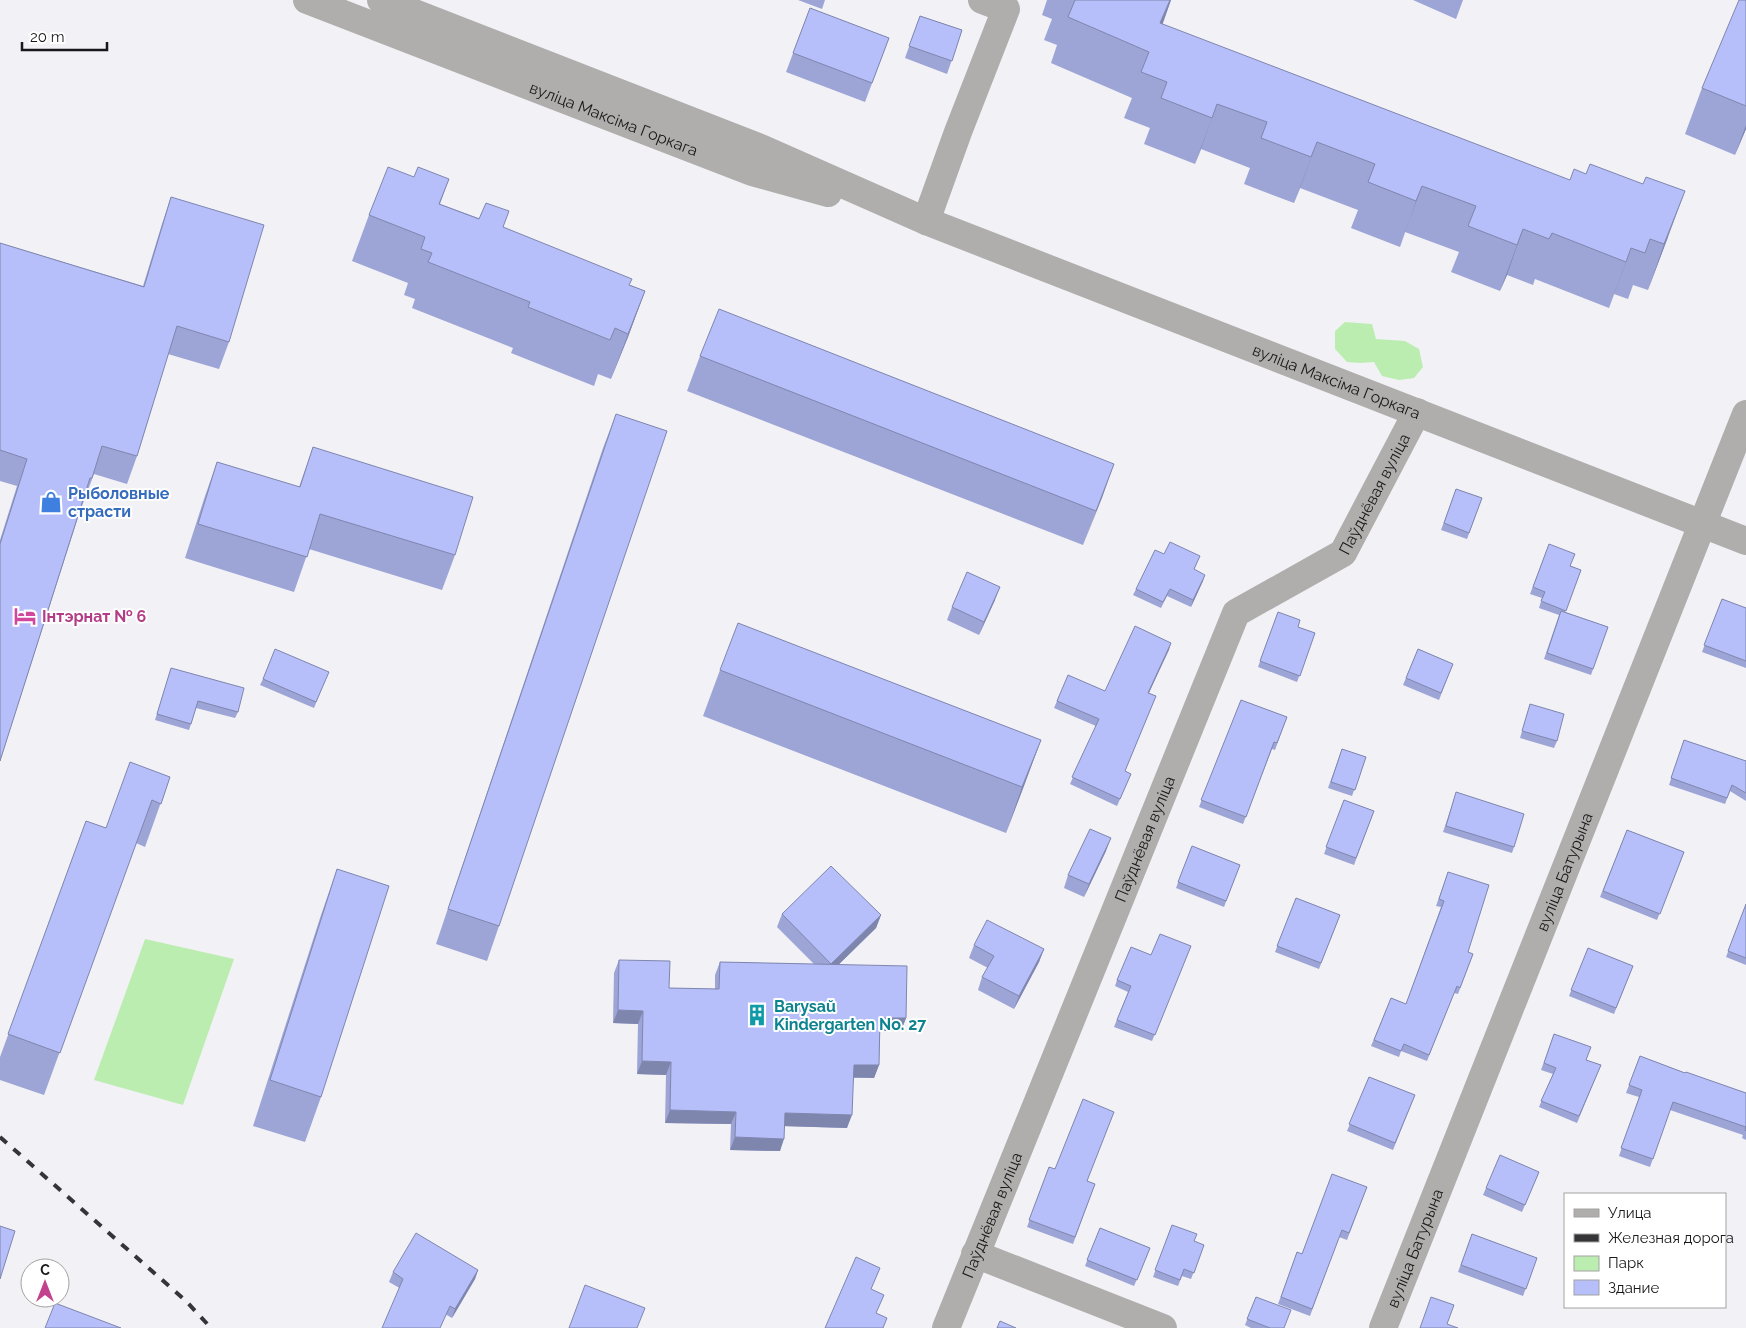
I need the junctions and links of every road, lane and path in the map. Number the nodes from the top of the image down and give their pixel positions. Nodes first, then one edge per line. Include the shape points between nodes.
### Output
1 (307, 0) edge
2 (381, 0) edge
3 (982, 0) edge
4 (926, 221) junction
5 (1417, 412) junction
6 (1746, 414) edge
7 (1702, 524) junction
8 (1746, 541) edge
9 (975, 1254) junction
10 (946, 1328) edge
11 (1163, 1328) edge
12 (1383, 1328) edge

1 - 4 street, вуліца Максіма Горкага via 752,172
2 - 4 street, вуліца Максіма Горкага via 763,149
3 - 4 street via 1006,9
4 - 5 street, вуліца Максіма Горкага
5 - 7 street, вуліца Максіма Горкага
5 - 9 street, Паўднёвая вуліца via 1344,554 1236,613
6 - 7 street, вуліца Батурына
7 - 8 street, вуліца Максіма Горкага
7 - 12 street, вуліца Батурына
9 - 10 street, Паўднёвая вуліца
9 - 11 street

